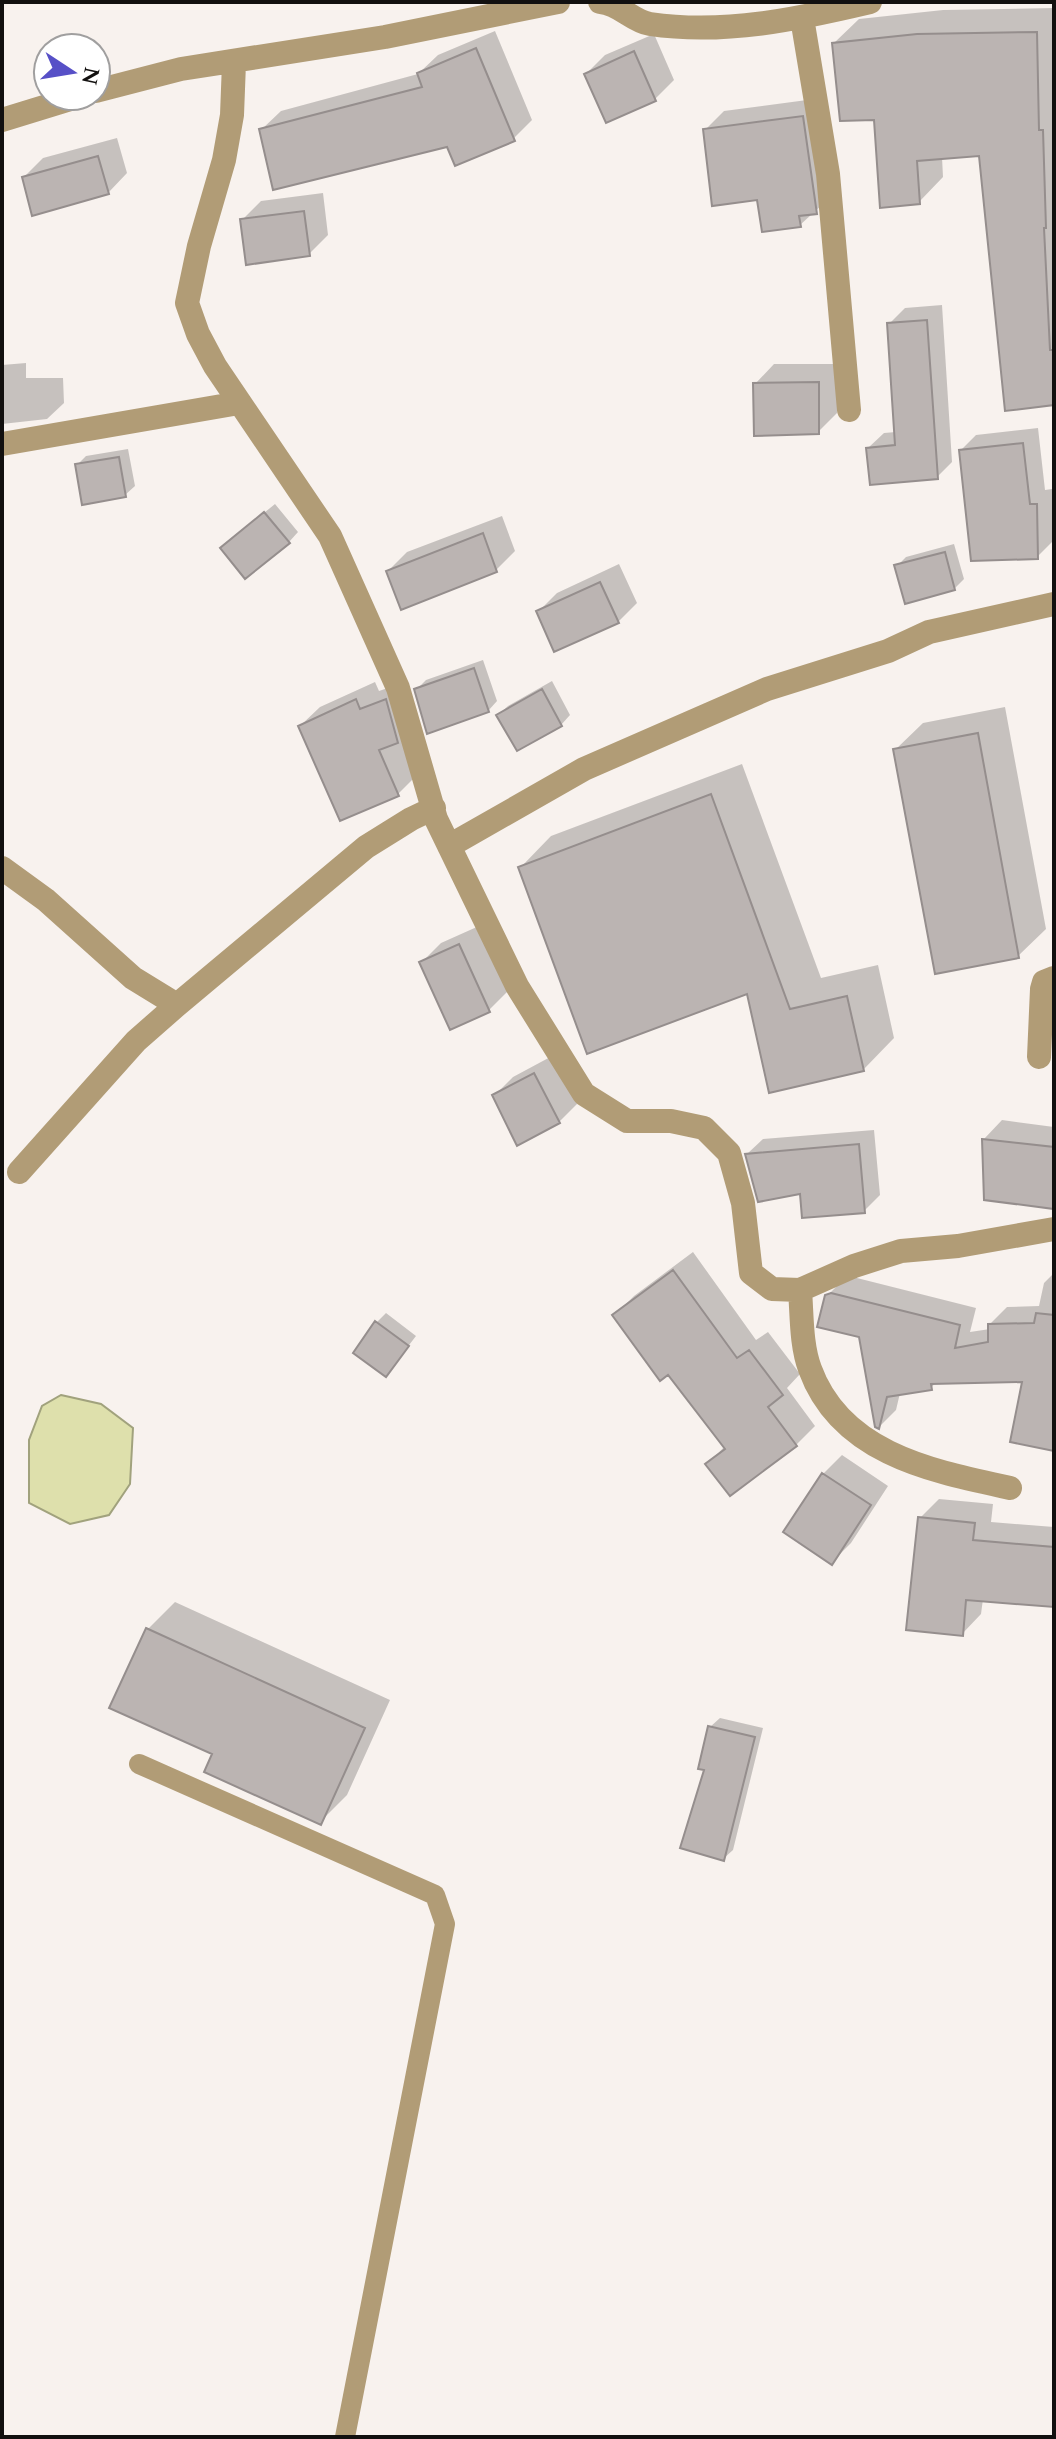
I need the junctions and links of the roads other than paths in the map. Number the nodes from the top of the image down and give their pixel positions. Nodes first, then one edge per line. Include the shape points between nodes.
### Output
1 (558, 2) edge
2 (600, 2) edge
3 (870, 2) edge
4 (802, 18) junction
5 (234, 63) junction
6 (112, 87) edge
7 (32, 111) edge
8 (2, 120) edge
9 (239, 403) junction
10 (849, 410) dead end
11 (2, 444) edge
12 (1054, 604) edge
13 (434, 808) junction
14 (449, 846) junction
15 (2, 868) edge
16 (1054, 978) edge
17 (177, 1005) junction
18 (1039, 1057) dead end
19 (19, 1172) dead end
20 (1054, 1229) edge
21 (800, 1290) junction
22 (1010, 1488) dead end
23 (139, 1764) dead end
24 (345, 2437) edge

1 - 5 street
2 - 4 street via 646,23 691,27
3 - 4 street
4 - 10 street via 828,174
5 - 6 street via 181,69
5 - 9 street via 224,160 187,303 198,334
7 - 8 street
9 - 11 street
9 - 13 street via 330,536 398,688
12 - 14 street via 929,632 888,651 767,689 584,769
13 - 14 street
13 - 17 street via 366,847
14 - 21 street via 517,986 584,1094 627,1121 704,1128 729,1153 743,1203 751,1273 772,1289
15 - 17 street via 133,978
16 - 18 street via 1042,989
17 - 19 street via 136,1041
20 - 21 street via 901,1251
21 - 22 street via 810,1369 832,1412 896,1458
23 - 24 lane via 435,1895 445,1924

